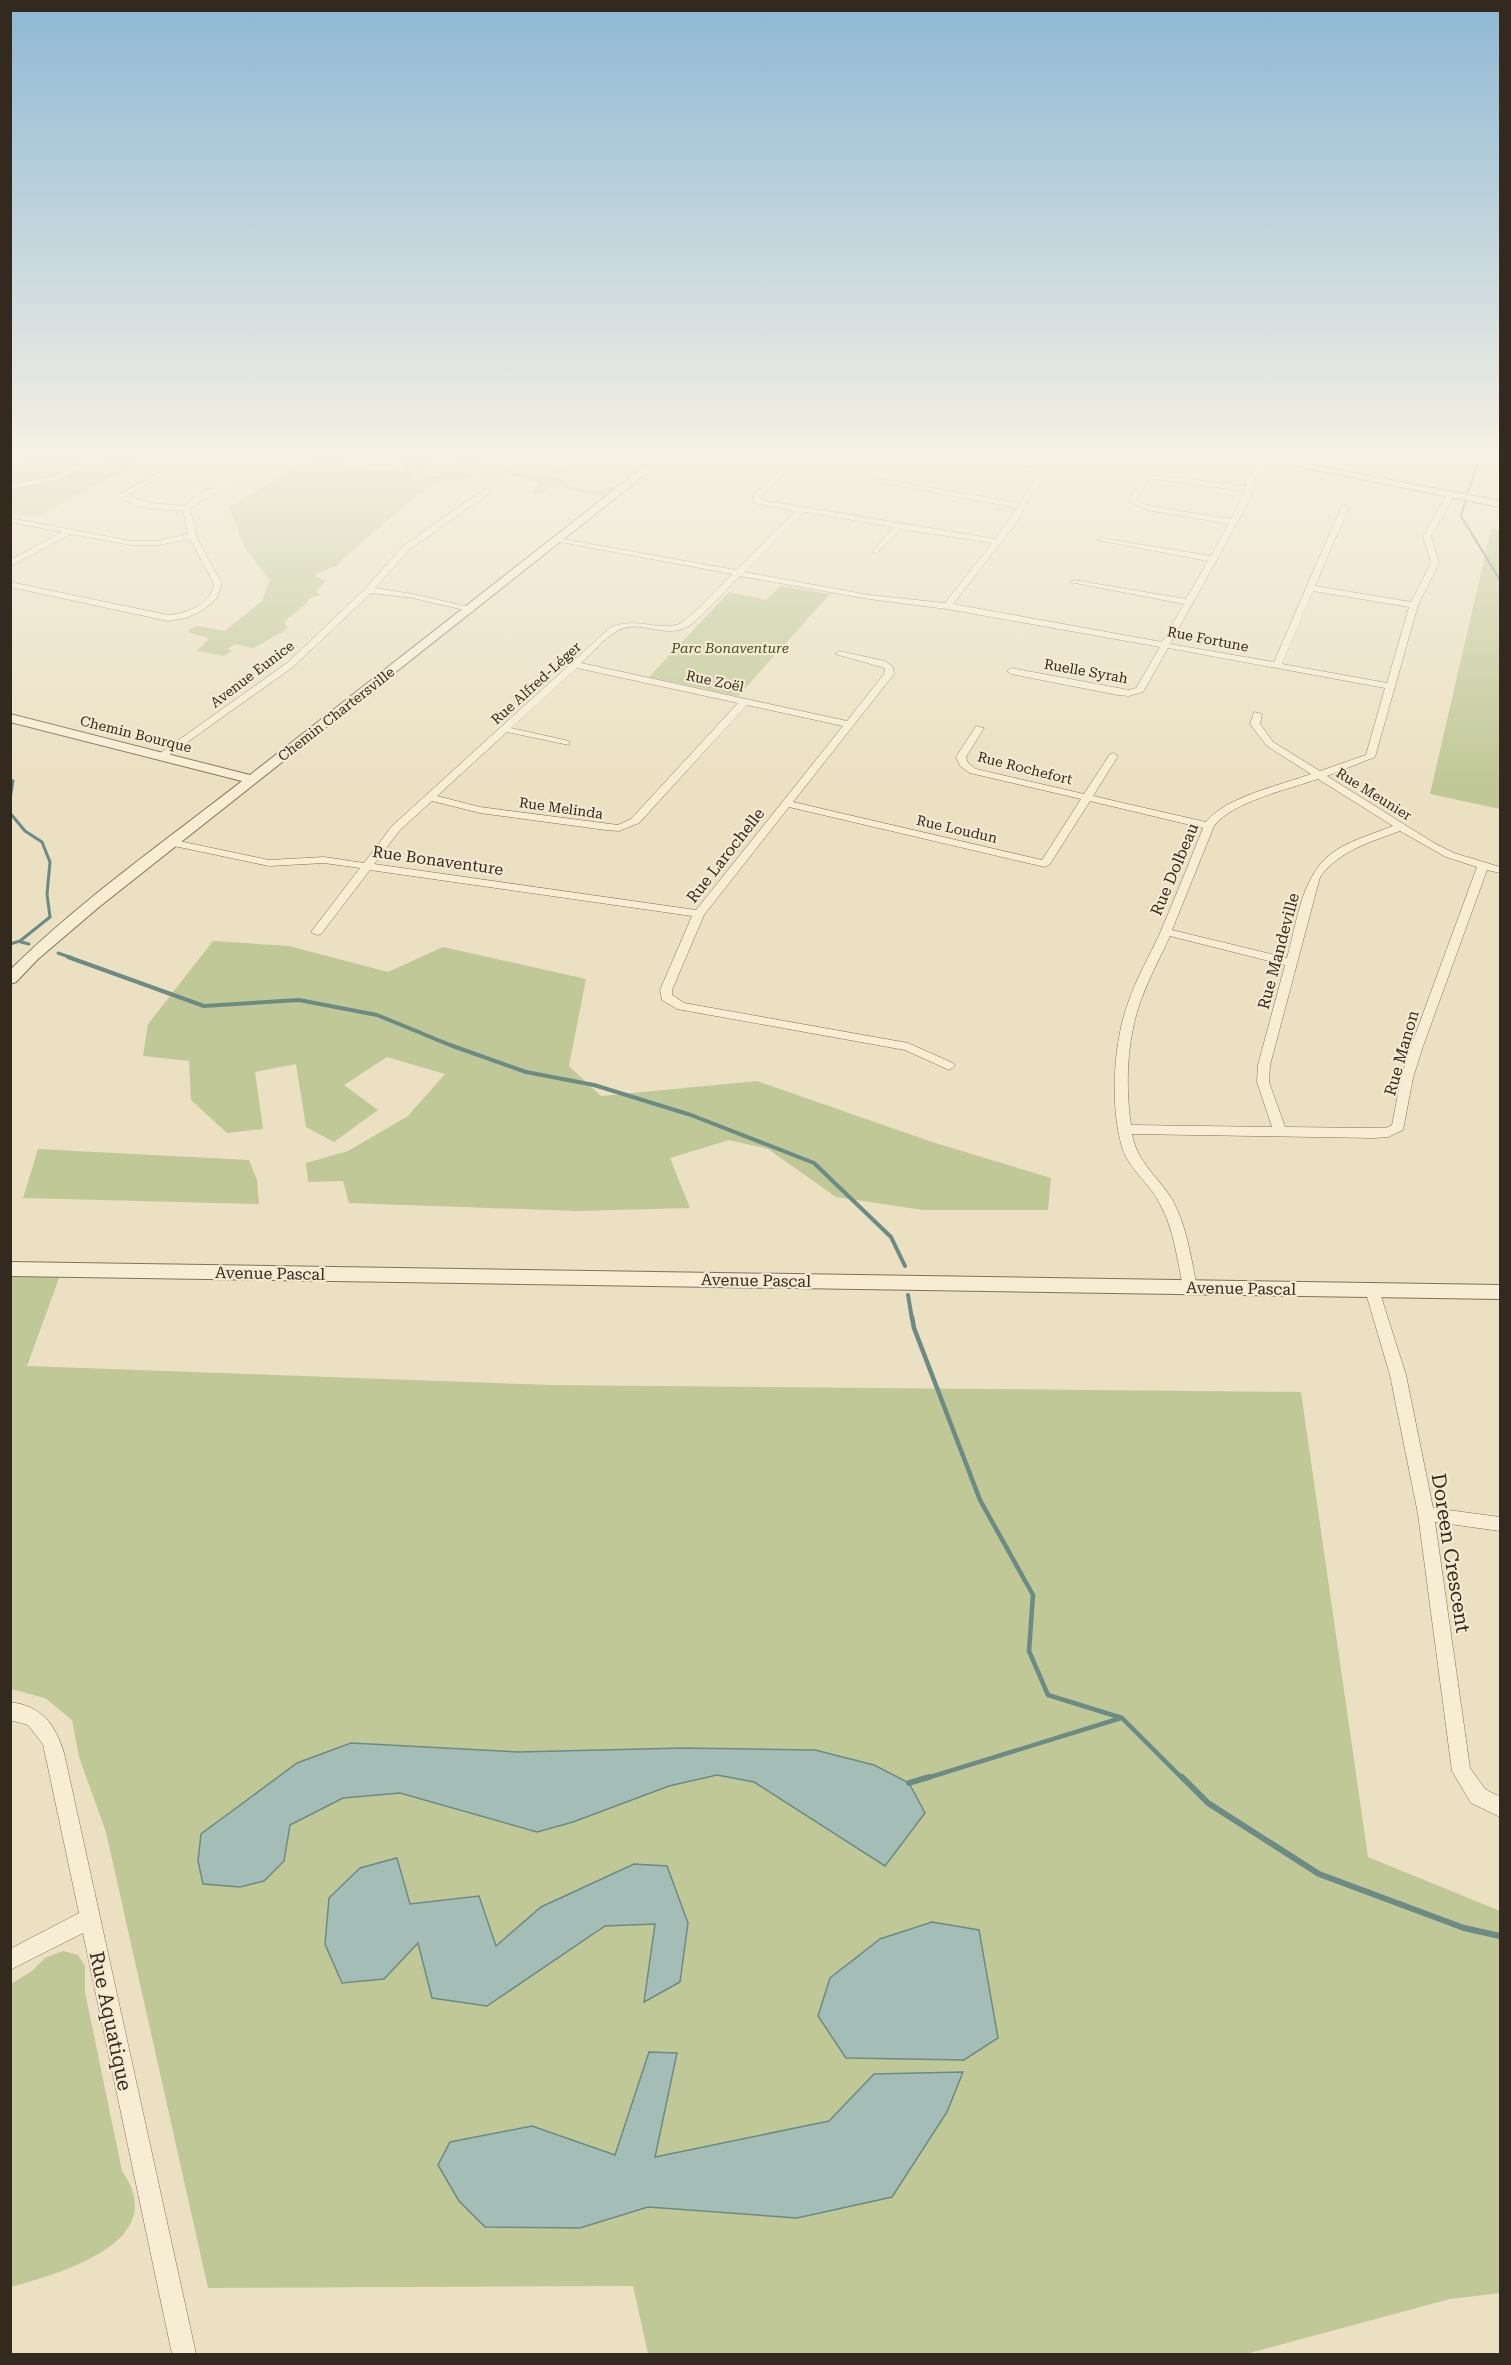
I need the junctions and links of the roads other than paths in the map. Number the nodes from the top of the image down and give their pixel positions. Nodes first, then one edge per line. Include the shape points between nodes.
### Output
1 (207, 564) edge
2 (392, 564) edge
3 (529, 564) edge
4 (691, 564) edge
5 (747, 564) edge
6 (980, 564) edge
7 (1210, 564) edge
8 (1320, 564) edge
9 (1434, 564) edge
10 (738, 573) junction
11 (1074, 582) dead end
12 (10, 584) edge
13 (1310, 588) junction
14 (369, 590) junction
15 (1189, 602) junction
16 (1414, 605) junction
17 (947, 606) junction
18 (470, 610) junction
19 (1166, 645) junction
20 (839, 654) dead end
21 (576, 665) junction
22 (1277, 666) junction
23 (1011, 671) dead end
24 (1390, 686) junction
25 (745, 701) junction
26 (1257, 714) dead end
27 (10, 718) edge
28 (849, 724) junction
29 (979, 728) dead end
30 (505, 729) junction
31 (566, 743) dead end
32 (162, 756) junction
33 (1113, 756) dead end
34 (1318, 774) junction
35 (253, 780) junction
36 (430, 797) junction
37 (1086, 797) junction
38 (786, 803) junction
39 (1209, 826) junction
40 (1401, 827) junction
41 (174, 843) junction
42 (367, 866) junction
43 (1483, 866) junction
44 (1500, 870) edge
45 (699, 914) junction
46 (317, 932) dead end
47 (1166, 932) junction
48 (1291, 963) junction
49 (10, 979) edge
50 (949, 1066) dead end
51 (1125, 1129) junction
52 (1280, 1131) junction
53 (10, 1269) edge
54 (1190, 1287) junction
55 (1372, 1290) junction
56 (1500, 1292) edge
57 (1426, 1515) junction
58 (1500, 1524) edge
59 (10, 1711) edge
60 (1500, 1807) edge
61 (89, 1919) junction
62 (10, 1960) edge
63 (184, 2355) edge

1 - 12 street via 218,589 201,608 179,618
2 - 14 street, Avenue Eunice
3 - 18 street, Chemin Chartersville
4 - 10 street, Rue Fortune
5 - 10 street, Rue Alfred-Léger
6 - 17 street
7 - 15 street, Ruelle Syrah
8 - 13 street
9 - 16 street, Rue Dolbeau
10 - 17 street, Rue Fortune via 869,597
10 - 21 street, Rue Alfred-Léger via 685,625 677,629 624,623
11 - 15 street
13 - 16 street
13 - 22 street
14 - 18 street
14 - 32 street, Avenue Eunice via 290,665
15 - 19 street, Ruelle Syrah
16 - 24 street, Rue Dolbeau
17 - 19 street, Rue Fortune
18 - 35 street, Chemin Chartersville
19 - 22 street, Rue Fortune
19 - 23 street, Ruelle Syrah via 1143,687 1133,692
20 - 28 street, Rue Larochelle via 889,667 889,674
21 - 25 street, Rue Zoël
21 - 30 street, Rue Alfred-Léger
22 - 24 street, Rue Fortune
24 - 34 street, Rue Dolbeau via 1370,757
25 - 28 street, Rue Zoël
25 - 36 street, Rue Melinda via 635,821 626,826 606,827 480,810
26 - 34 street, Rue Meunier via 1255,724 1270,744
27 - 32 street, Chemin Bourque
28 - 38 street, Rue Larochelle
29 - 37 street, Rue Rochefort via 961,757 967,768
30 - 31 street
30 - 36 street, Rue Alfred-Léger
32 - 35 street, Chemin Bourque
33 - 37 street, Rue Rochefort
34 - 39 street, Rue Dolbeau via 1231,806
34 - 40 street, Rue Meunier
35 - 41 street, Chemin Chartersville
36 - 42 street, Rue Alfred-Léger via 389,835
37 - 38 street, Rue Loudun via 1045,864
37 - 39 street, Rue Rochefort
38 - 45 street, Rue Larochelle
39 - 47 street, Rue Dolbeau
40 - 43 street, Rue Meunier via 1450,855
40 - 48 street, Rue Mandeville via 1338,853 1320,868
41 - 42 street, Rue Bonaventure via 269,863 324,860
41 - 49 street, Chemin Chartersville via 76,918
42 - 45 street, Rue Bonaventure
42 - 46 street, Rue Alfred-Léger
43 - 44 street, Rue Meunier
43 - 52 street, Rue Manon via 1416,1049 1398,1127 1374,1133
45 - 50 street, Rue Larochelle via 666,990 668,1000 681,1006 908,1047
47 - 48 street
47 - 51 street, Rue Dolbeau via 1128,1023 1122,1106
48 - 52 street, Rue Mandeville via 1264,1065 1263,1082
51 - 52 street, Rue Manon
51 - 54 street, Rue Dolbeau via 1130,1151 1170,1210
53 - 54 street, Avenue Pascal
54 - 55 street, Avenue Pascal
55 - 56 street, Avenue Pascal
55 - 57 street, Doreen Crescent via 1398,1375
57 - 58 street
57 - 60 street, Doreen Crescent via 1461,1771 1478,1796
59 - 61 street, Rue Aquatique via 32,1715 51,1739
61 - 62 street
61 - 63 street, Rue Aquatique

